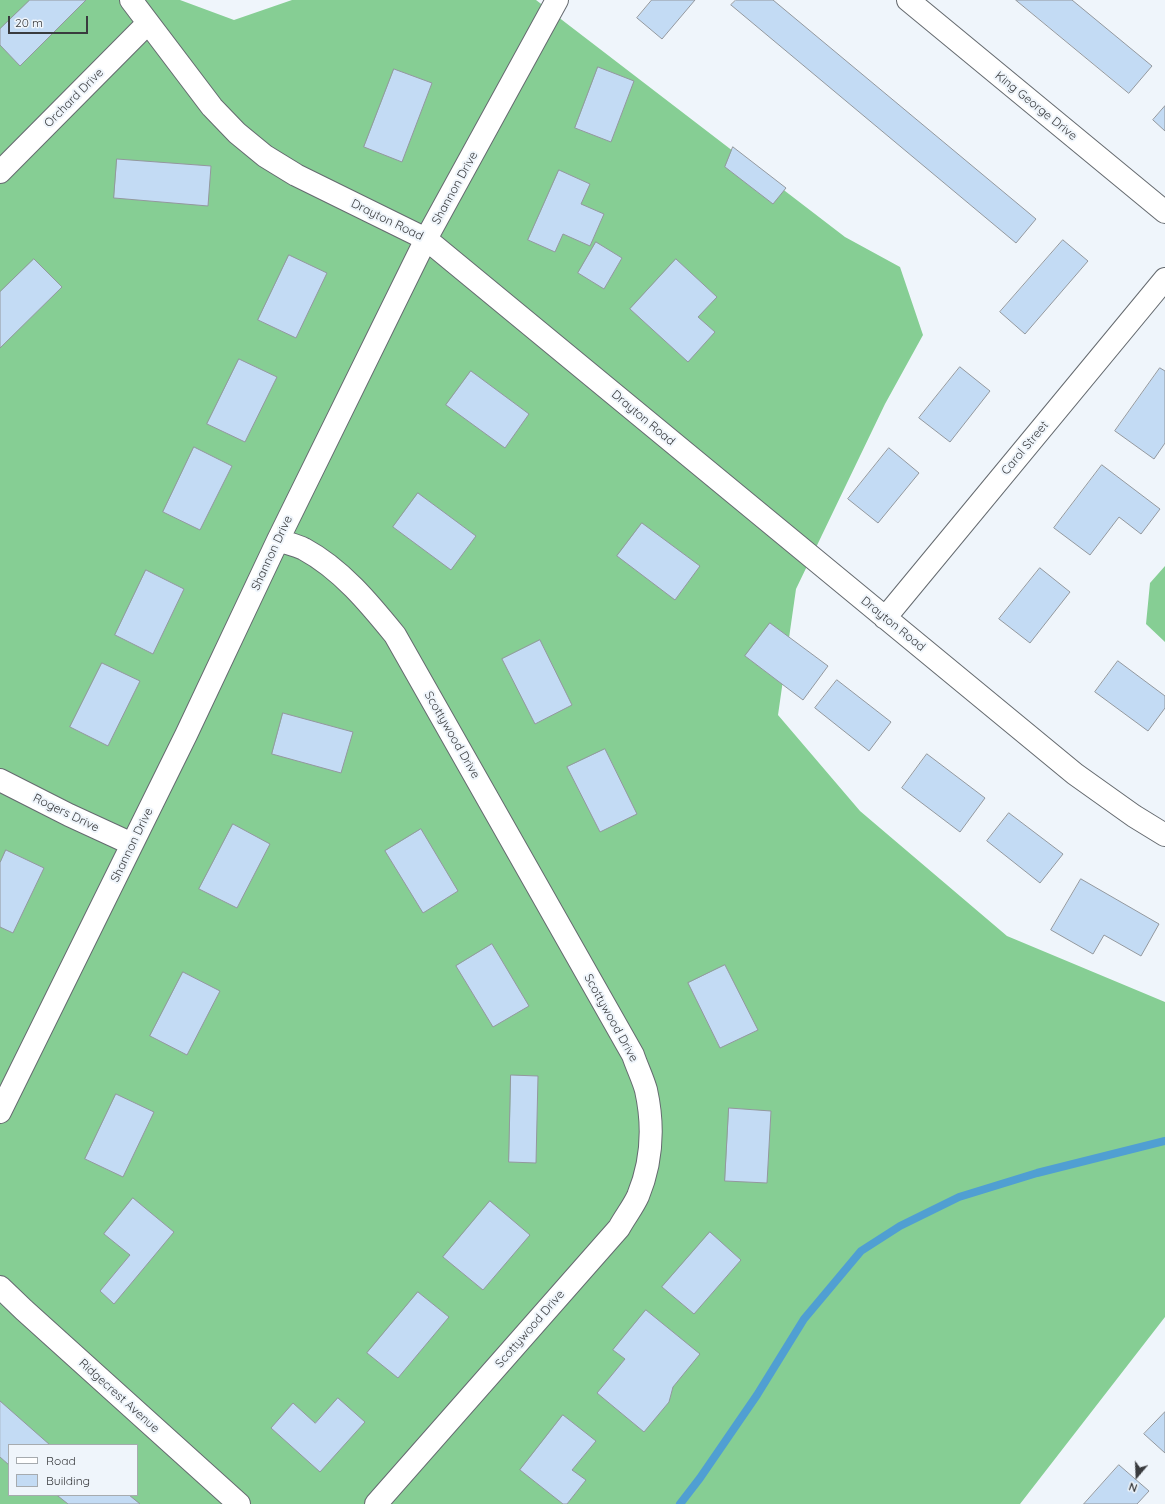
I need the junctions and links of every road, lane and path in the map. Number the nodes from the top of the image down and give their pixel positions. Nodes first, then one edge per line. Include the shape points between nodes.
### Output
1 (131, 0) edge
2 (557, 0) edge
3 (908, 0) edge
4 (148, 23) junction
5 (0, 172) edge
6 (1165, 212) edge
7 (426, 239) junction
8 (1165, 279) edge
9 (278, 540) junction
10 (885, 618) junction
11 (0, 780) edge
12 (1165, 835) edge
13 (132, 844) junction
14 (0, 1112) edge
15 (0, 1286) edge
16 (239, 1504) edge
17 (376, 1504) edge

1 - 4 street, Drayton Road
2 - 7 street, Shannon Drive
3 - 6 street, King George Drive
4 - 5 street, Orchard Drive
4 - 7 street, Drayton Road via 212,107 237,133 265,156 296,176
7 - 9 street, Shannon Drive
7 - 10 street, Drayton Road
8 - 10 street, Carol Street
9 - 13 street, Shannon Drive
9 - 17 street, Scottywood Drive via 318,558 346,581 395,635 633,1056 646,1090 651,1125 649,1162 637,1197 619,1228
10 - 12 street, Drayton Road via 1075,774
11 - 13 street, Rogers Drive
13 - 14 street, Shannon Drive
15 - 16 street, Ridgecrest Avenue

